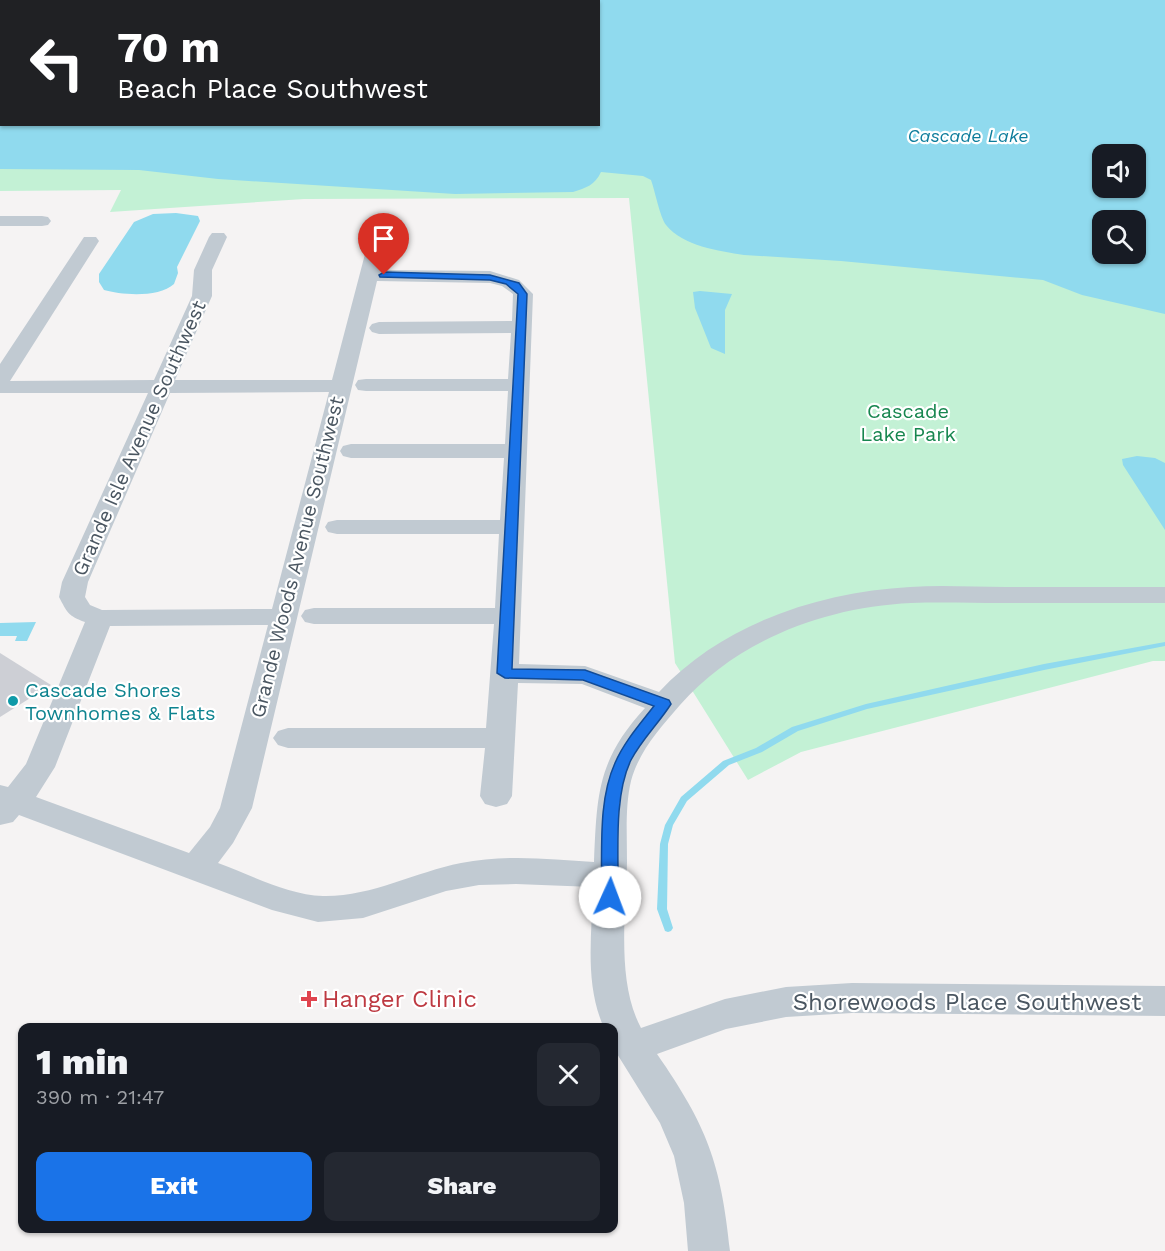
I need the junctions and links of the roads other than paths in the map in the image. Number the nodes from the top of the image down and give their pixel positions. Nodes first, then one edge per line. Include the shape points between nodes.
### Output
1 (0, 221) edge
2 (42, 221) dead end
3 (379, 235) dead end
4 (218, 237) dead end
5 (90, 241) dead end
6 (368, 275) junction
7 (522, 327) junction
8 (379, 328) dead end
9 (10, 350) edge
10 (0, 380) edge
11 (340, 386) junction
12 (366, 386) dead end
13 (519, 386) junction
14 (0, 387) edge
15 (163, 387) junction
16 (351, 451) dead end
17 (515, 451) junction
18 (337, 527) dead end
19 (511, 527) junction
20 (1165, 595) edge
21 (314, 616) dead end
22 (507, 616) junction
23 (282, 617) junction
24 (100, 618) junction
25 (505, 673) junction
26 (664, 704) junction
27 (288, 738) dead end
28 (500, 738) junction
29 (496, 796) dead end
30 (5, 805) edge
31 (195, 868) junction
32 (610, 875) junction
33 (1165, 1002) edge
34 (631, 1047) junction
35 (709, 1251) edge

1 - 2 street
3 - 6 street, Grande Woods Avenue Southwest
4 - 15 street, Grande Isle Avenue Southwest via 202,273 202,296
5 - 9 street
6 - 7 street via 482,277 509,282 523,294
6 - 11 street, Grande Woods Avenue Southwest
7 - 8 street
7 - 13 street
9 - 10 street
11 - 15 street
11 - 23 street, Grande Woods Avenue Southwest
12 - 13 street
13 - 17 street
14 - 15 street
15 - 24 street, Grande Isle Avenue Southwest via 72,589 80,611
16 - 17 street
17 - 19 street
18 - 19 street
19 - 22 street
20 - 26 street via 934,594 884,597 822,608 734,645 689,677
21 - 22 street
22 - 25 street
23 - 24 street
23 - 31 street, Grande Woods Avenue Southwest via 236,808 222,835
24 - 30 street via 48,750 31,781
25 - 26 street via 585,675
25 - 28 street
26 - 32 street via 635,741 618,776
27 - 28 street
28 - 29 street
30 - 31 street
31 - 32 street via 284,901 328,909 365,904 480,872
32 - 34 street via 610,987 612,1002
33 - 34 street, Shorewoods Place Southwest via 852,998 786,1002 725,1014
34 - 35 street via 671,1107 692,1148 700,1176

